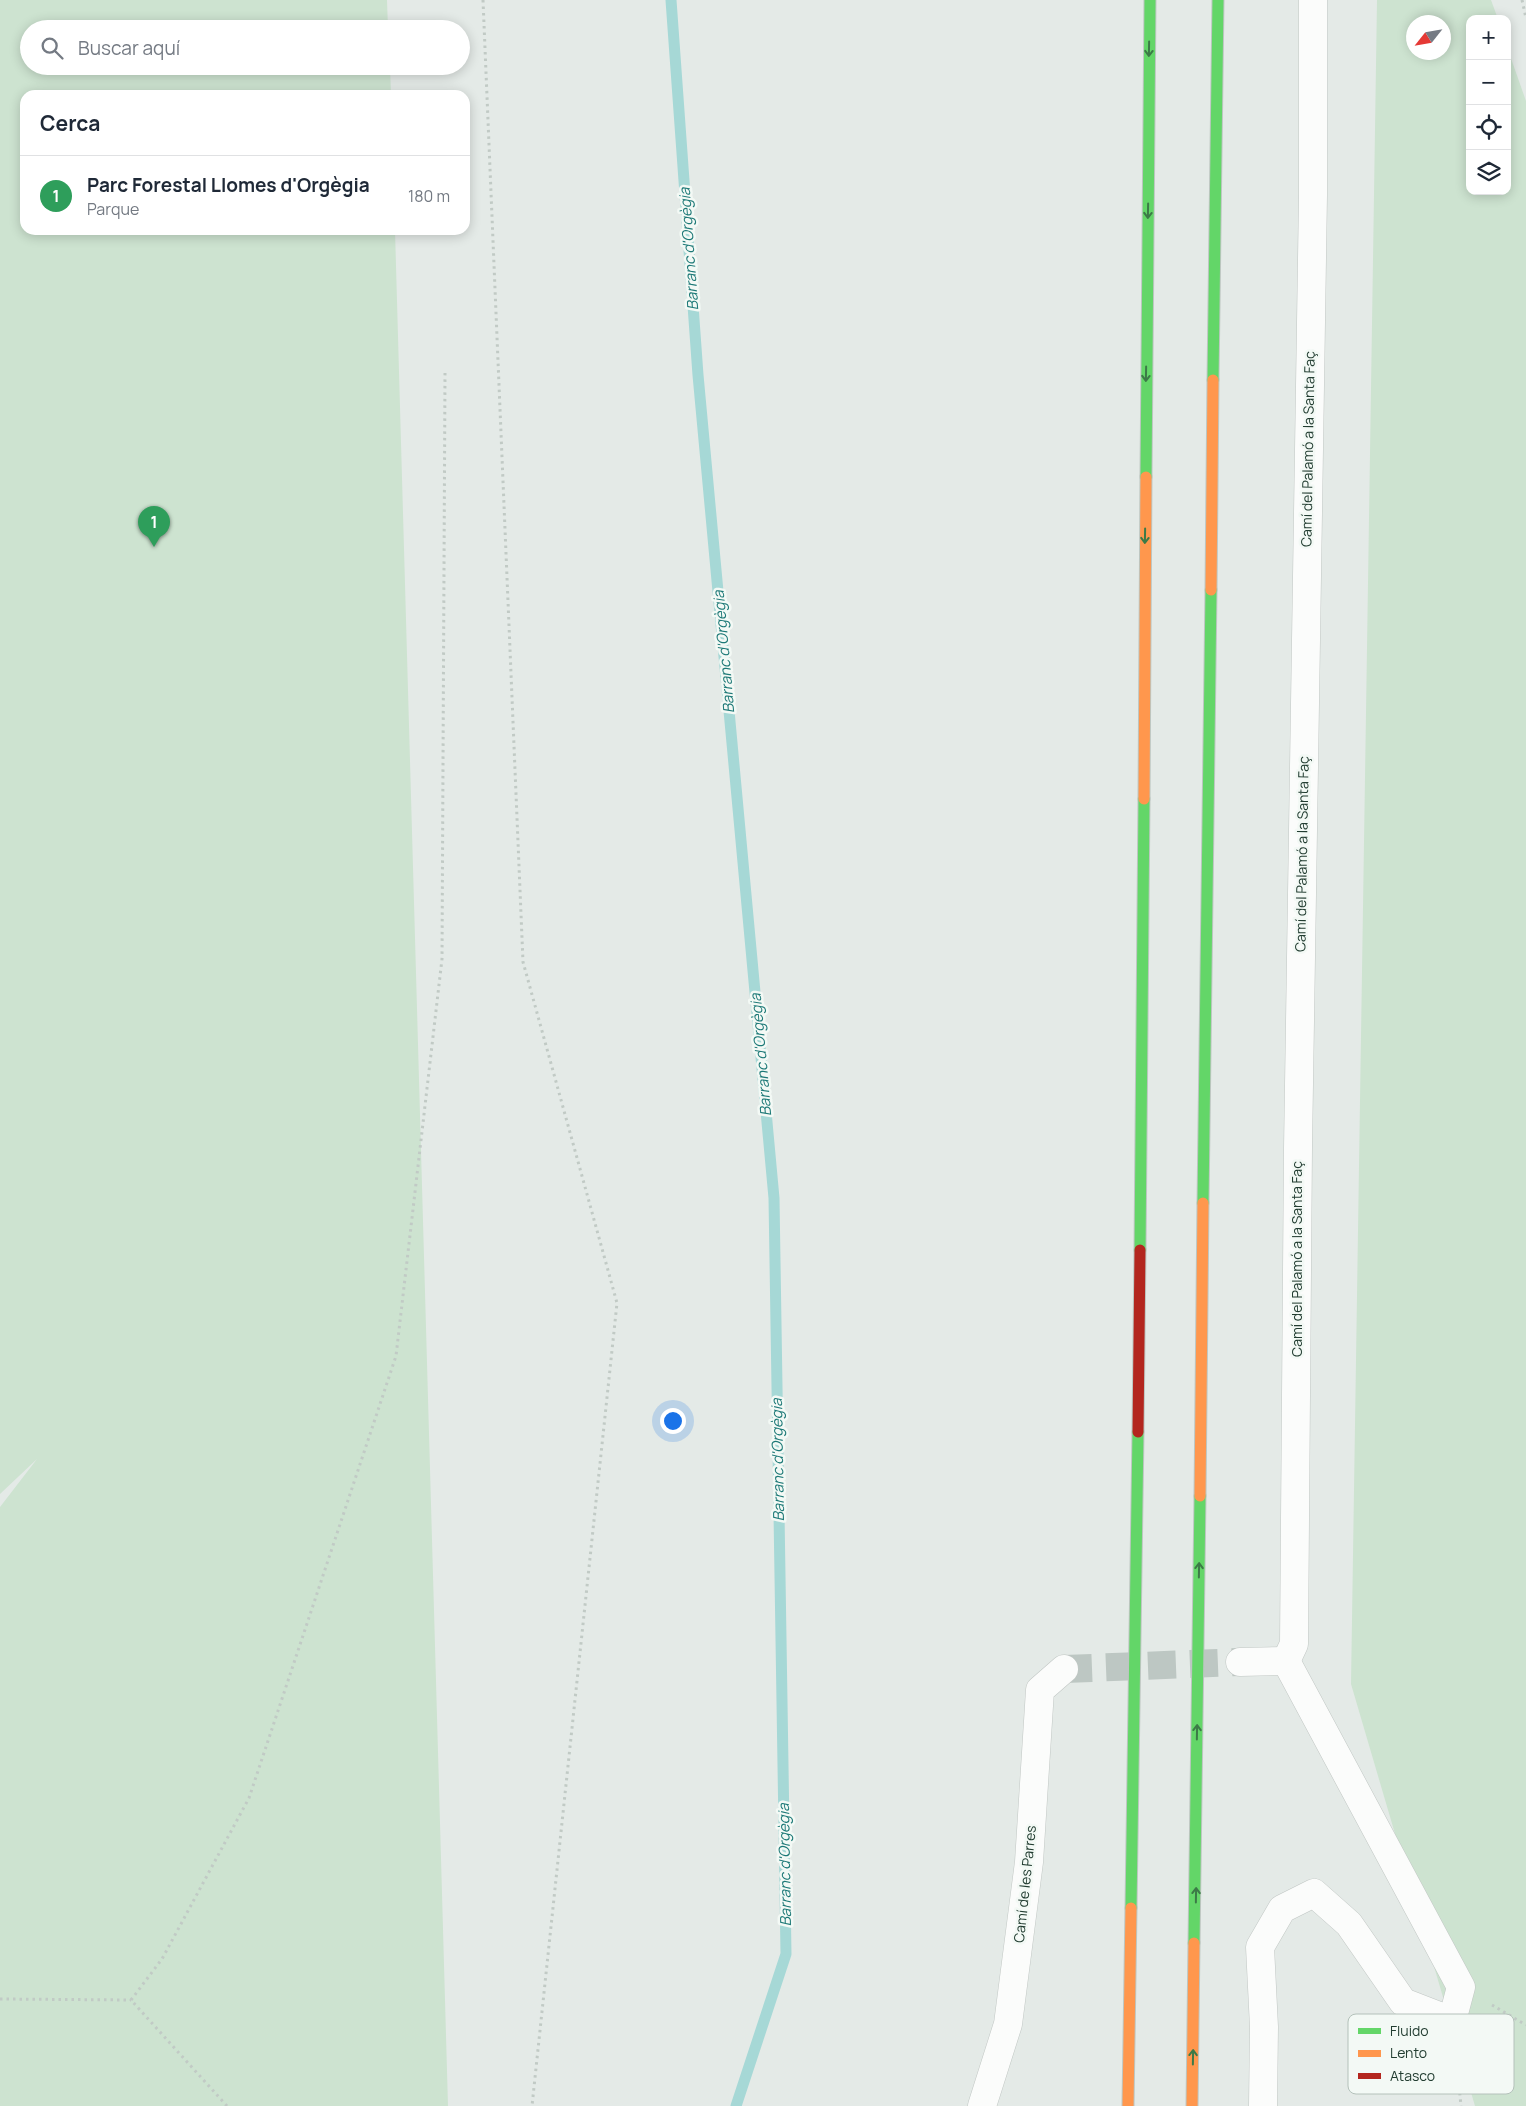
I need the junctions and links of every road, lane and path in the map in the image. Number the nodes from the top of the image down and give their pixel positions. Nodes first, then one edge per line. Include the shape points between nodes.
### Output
1 (483, 0) edge
2 (1150, 0) edge
3 (1218, 0) edge
4 (1313, 0) edge
5 (1522, 0) edge
6 (1526, 18) edge
7 (445, 373) dead end
8 (1286, 1661) junction
9 (1240, 1662) tunnel mouth
10 (1064, 1669) tunnel mouth
11 (0, 1999) edge
12 (131, 2000) junction
13 (1434, 2014) edge
14 (1454, 2014) edge
15 (227, 2106) edge
16 (532, 2106) edge
17 (982, 2106) edge
18 (1128, 2106) edge
19 (1192, 2106) edge
20 (1263, 2106) edge

1 - 16 path via 523,962 617,1304
2 -> 18 highway via 1141,1202
19 -> 3 highway
4 - 8 street, Camí del Palamó a la Santa Faç via 1294,1644
5 - 6 path
7 - 12 path via 442,959 396,1356 249,1798 162,1959
8 - 9 street
8 - 14 street via 1461,1986
10 - 17 street, Camí de les Parres via 1040,1690 1029,1862 1008,2024
11 - 12 path
12 - 15 path
13 - 20 street via 1403,2002 1349,1924 1314,1893 1282,1909 1260,1947

